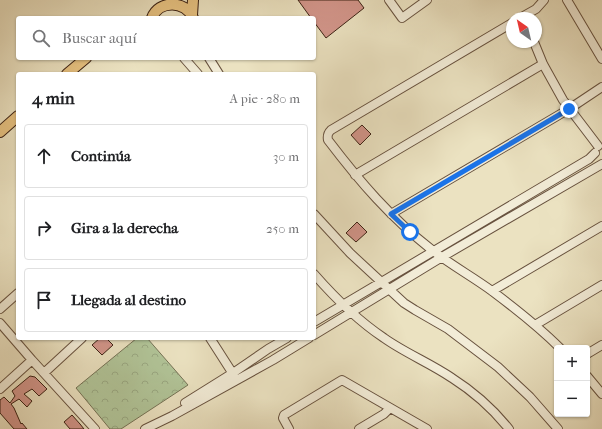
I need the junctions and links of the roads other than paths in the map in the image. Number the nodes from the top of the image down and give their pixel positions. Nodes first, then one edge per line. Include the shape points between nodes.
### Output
1 (193, 0) edge
2 (427, 0) edge
3 (544, 0) edge
4 (567, 0) edge
5 (173, 1) edge
6 (390, 1) edge
7 (531, 12) edge
8 (151, 16) edge
9 (192, 16) edge
10 (506, 27) edge
11 (536, 48) edge
12 (602, 59) edge
13 (84, 60) edge
14 (186, 60) edge
15 (210, 60) edge
16 (543, 64) junction
17 (69, 72) edge
18 (196, 72) edge
19 (218, 72) edge
20 (602, 87) edge
21 (569, 109) junction
22 (16, 118) edge
23 (0, 132) edge
24 (598, 148) edge
25 (602, 164) edge
26 (355, 175) junction
27 (391, 214) junction
28 (316, 216) edge
29 (602, 226) edge
30 (433, 251) junction
31 (442, 257) junction
32 (316, 276) edge
33 (381, 282) junction
34 (602, 285) edge
35 (389, 290) junction
36 (492, 291) junction
37 (16, 295) edge
38 (343, 306) junction
39 (0, 309) edge
40 (350, 312) junction
41 (316, 321) edge
42 (0, 323) edge
43 (535, 325) junction
44 (316, 334) edge
45 (80, 340) edge
46 (211, 340) edge
47 (284, 340) edge
48 (306, 340) edge
49 (557, 345) edge
50 (602, 346) edge
51 (590, 352) edge
52 (32, 360) junction
53 (44, 373) junction
54 (235, 376) junction
55 (590, 380) edge
56 (0, 389) edge
57 (602, 394) edge
58 (390, 408) junction
59 (95, 429) edge
60 (144, 429) edge
61 (289, 429) edge
62 (359, 429) edge
63 (427, 429) edge
64 (509, 429) edge
65 (558, 429) edge

1 - 9 main road
2 - 6 street via 402,18
3 - 7 street
4 - 12 street
5 - 8 main road via 161,5
5 - 9 main road via 183,5
10 - 26 street via 328,132 328,140
11 - 16 street
13 - 17 main road
14 - 18 street
15 - 19 street
16 - 21 street
16 - 26 street
20 - 21 street
21 - 24 street
21 - 27 street
22 - 23 main road
24 - 25 street via 597,160
24 - 30 street via 589,159
25 - 31 street
26 - 27 street
27 - 30 street
28 - 33 street
29 - 36 street
30 - 31 street
30 - 33 street
31 - 35 street
31 - 36 street
32 - 38 street
33 - 35 street
33 - 38 street
34 - 43 street
35 - 40 street
35 - 65 street via 415,310 454,333 498,367 530,397
36 - 43 street
37 - 39 street
38 - 40 street
38 - 41 street
40 - 44 street
40 - 64 street via 384,339 465,387 490,407
42 - 52 street
43 - 49 street
45 - 53 street
46 - 54 street
47 - 54 street
48 - 54 street via 273,360
50 - 51 street
52 - 53 street
52 - 56 street
53 - 59 street
54 - 60 street via 172,416
55 - 57 street
58 - 61 street via 342,380 284,415 284,421
58 - 62 street
58 - 63 street

